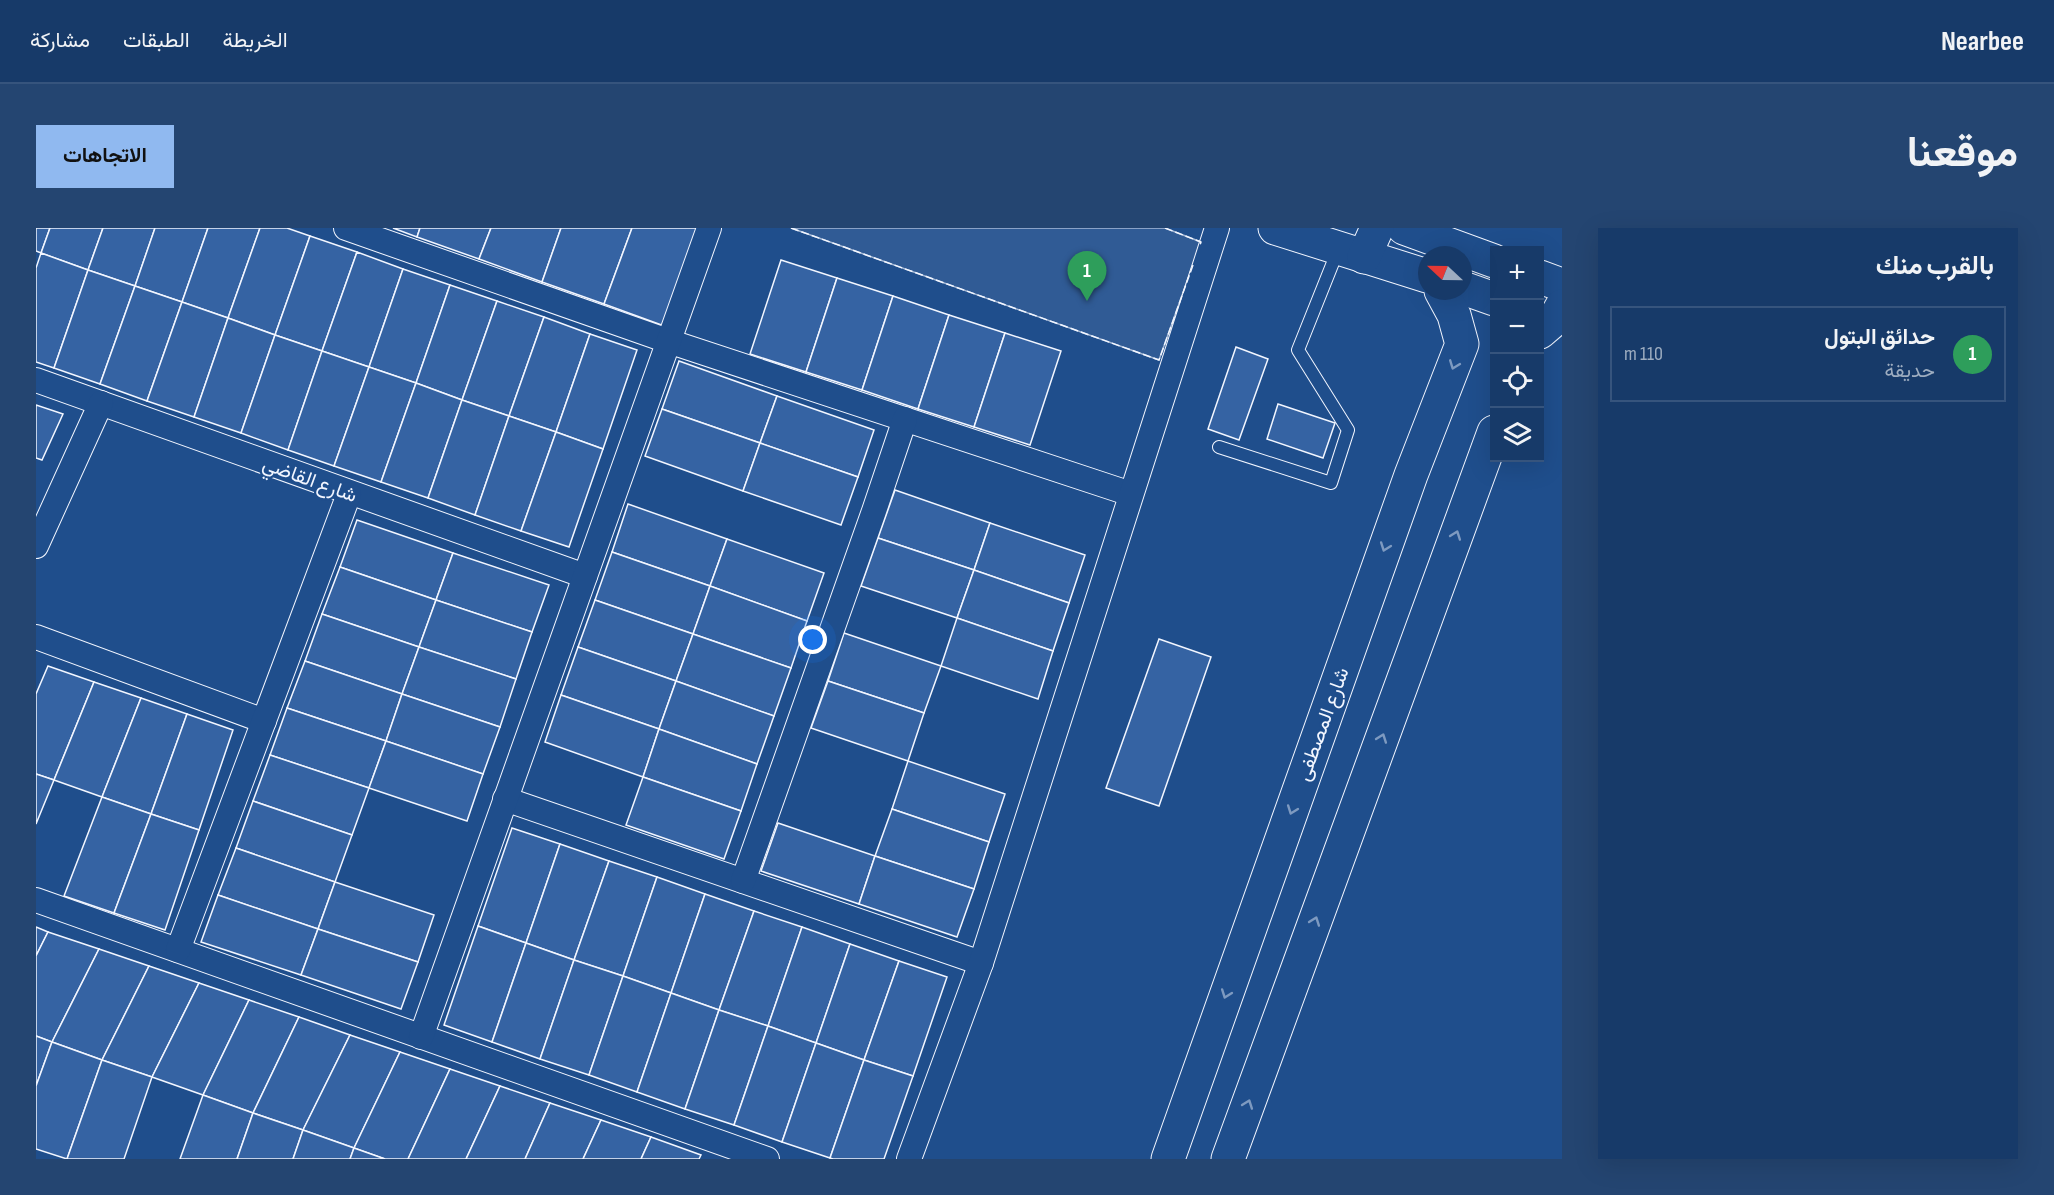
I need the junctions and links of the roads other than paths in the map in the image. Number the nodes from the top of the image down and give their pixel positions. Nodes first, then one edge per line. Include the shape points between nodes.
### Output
1 (346, 228) edge
2 (709, 228) edge
3 (1217, 228) edge
4 (1275, 228) edge
5 (1404, 228) edge
6 (1360, 245) edge
7 (1490, 260) edge
8 (1418, 272) edge
9 (1544, 279) edge
10 (1562, 285) edge
11 (1472, 291) edge
12 (1490, 298) edge
13 (1446, 300) edge
14 (668, 341) junction
15 (36, 380) edge
16 (101, 403) junction
17 (905, 418) junction
18 (1490, 443) edge
19 (1219, 447) dead end
20 (349, 494) junction
21 (1131, 494) junction
22 (36, 546) edge
23 (585, 576) junction
24 (36, 637) edge
25 (264, 721) junction
26 (505, 800) junction
27 (743, 881) junction
28 (36, 900) edge
29 (178, 950) junction
30 (981, 963) junction
31 (421, 1036) junction
32 (767, 1159) edge
33 (909, 1159) edge
34 (1168, 1159) edge
35 (1228, 1159) edge

1 - 14 street
2 - 14 street
3 - 21 street
4 - 6 street
5 - 7 street
6 - 8 street
6 - 19 lane via 1298,350 1348,430 1331,483
9 - 10 street
11 - 12 street
13 -> 34 street, شارع المصطفى via 1462,344 1407,486
14 - 17 street
14 - 23 street
15 - 16 street, شارع القاضي
16 - 20 street, شارع القاضي
16 - 22 street
17 - 21 street
17 - 27 street
35 -> 18 street
20 - 23 street, شارع القاضي
20 - 25 street
21 - 30 street
23 - 26 street
24 - 25 street
25 - 29 street
26 - 27 street
26 - 31 street
27 - 30 street
28 - 29 street
29 - 31 street
30 - 33 street
31 - 32 street

